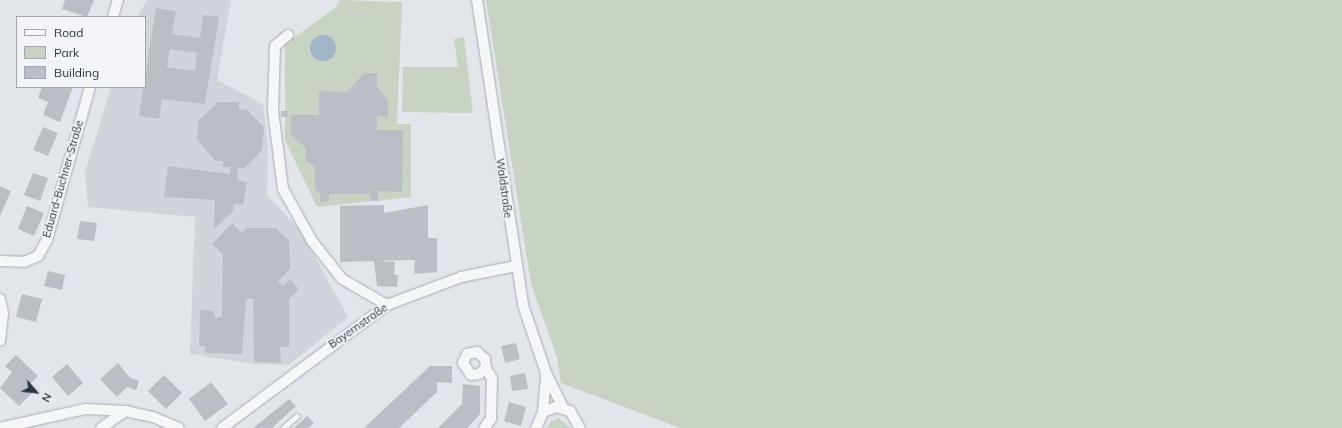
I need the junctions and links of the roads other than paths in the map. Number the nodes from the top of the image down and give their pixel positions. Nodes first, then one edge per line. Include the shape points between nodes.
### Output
1 (118, 0) edge
2 (476, 0) edge
3 (113, 16) edge
4 (288, 35) dead end
5 (90, 88) edge
6 (0, 261) edge
7 (516, 266) junction
8 (0, 300) edge
9 (387, 305) junction
10 (0, 341) edge
11 (486, 368) dead end
12 (546, 373) junction
13 (563, 408) junction
14 (124, 411) junction
15 (543, 412) junction
16 (297, 416) dead end
17 (0, 428) edge
18 (101, 428) edge
19 (179, 428) edge
20 (222, 428) edge
21 (283, 428) edge
22 (484, 428) edge
23 (536, 428) edge
24 (580, 428) edge

1 - 3 street
2 - 7 street, Waldstraße
4 - 9 street via 275,46 273,111 283,188 312,241 347,282
5 - 6 street, Eduard-Buchner-Straße via 47,240 38,256 24,262
7 - 9 street, Bayernstraße via 461,277
7 - 12 street, Waldstraße via 523,305
8 - 10 street via 3,313
9 - 20 street, Bayernstraße
11 - 22 street via 492,379 493,394 491,419
12 - 13 street, Waldstraße
12 - 15 street, Waldstraße
13 - 15 street
13 - 24 street via 575,415
14 - 17 street via 86,409
14 - 18 street
14 - 19 street via 154,417
15 - 23 street, Waldstraße
16 - 21 lane

